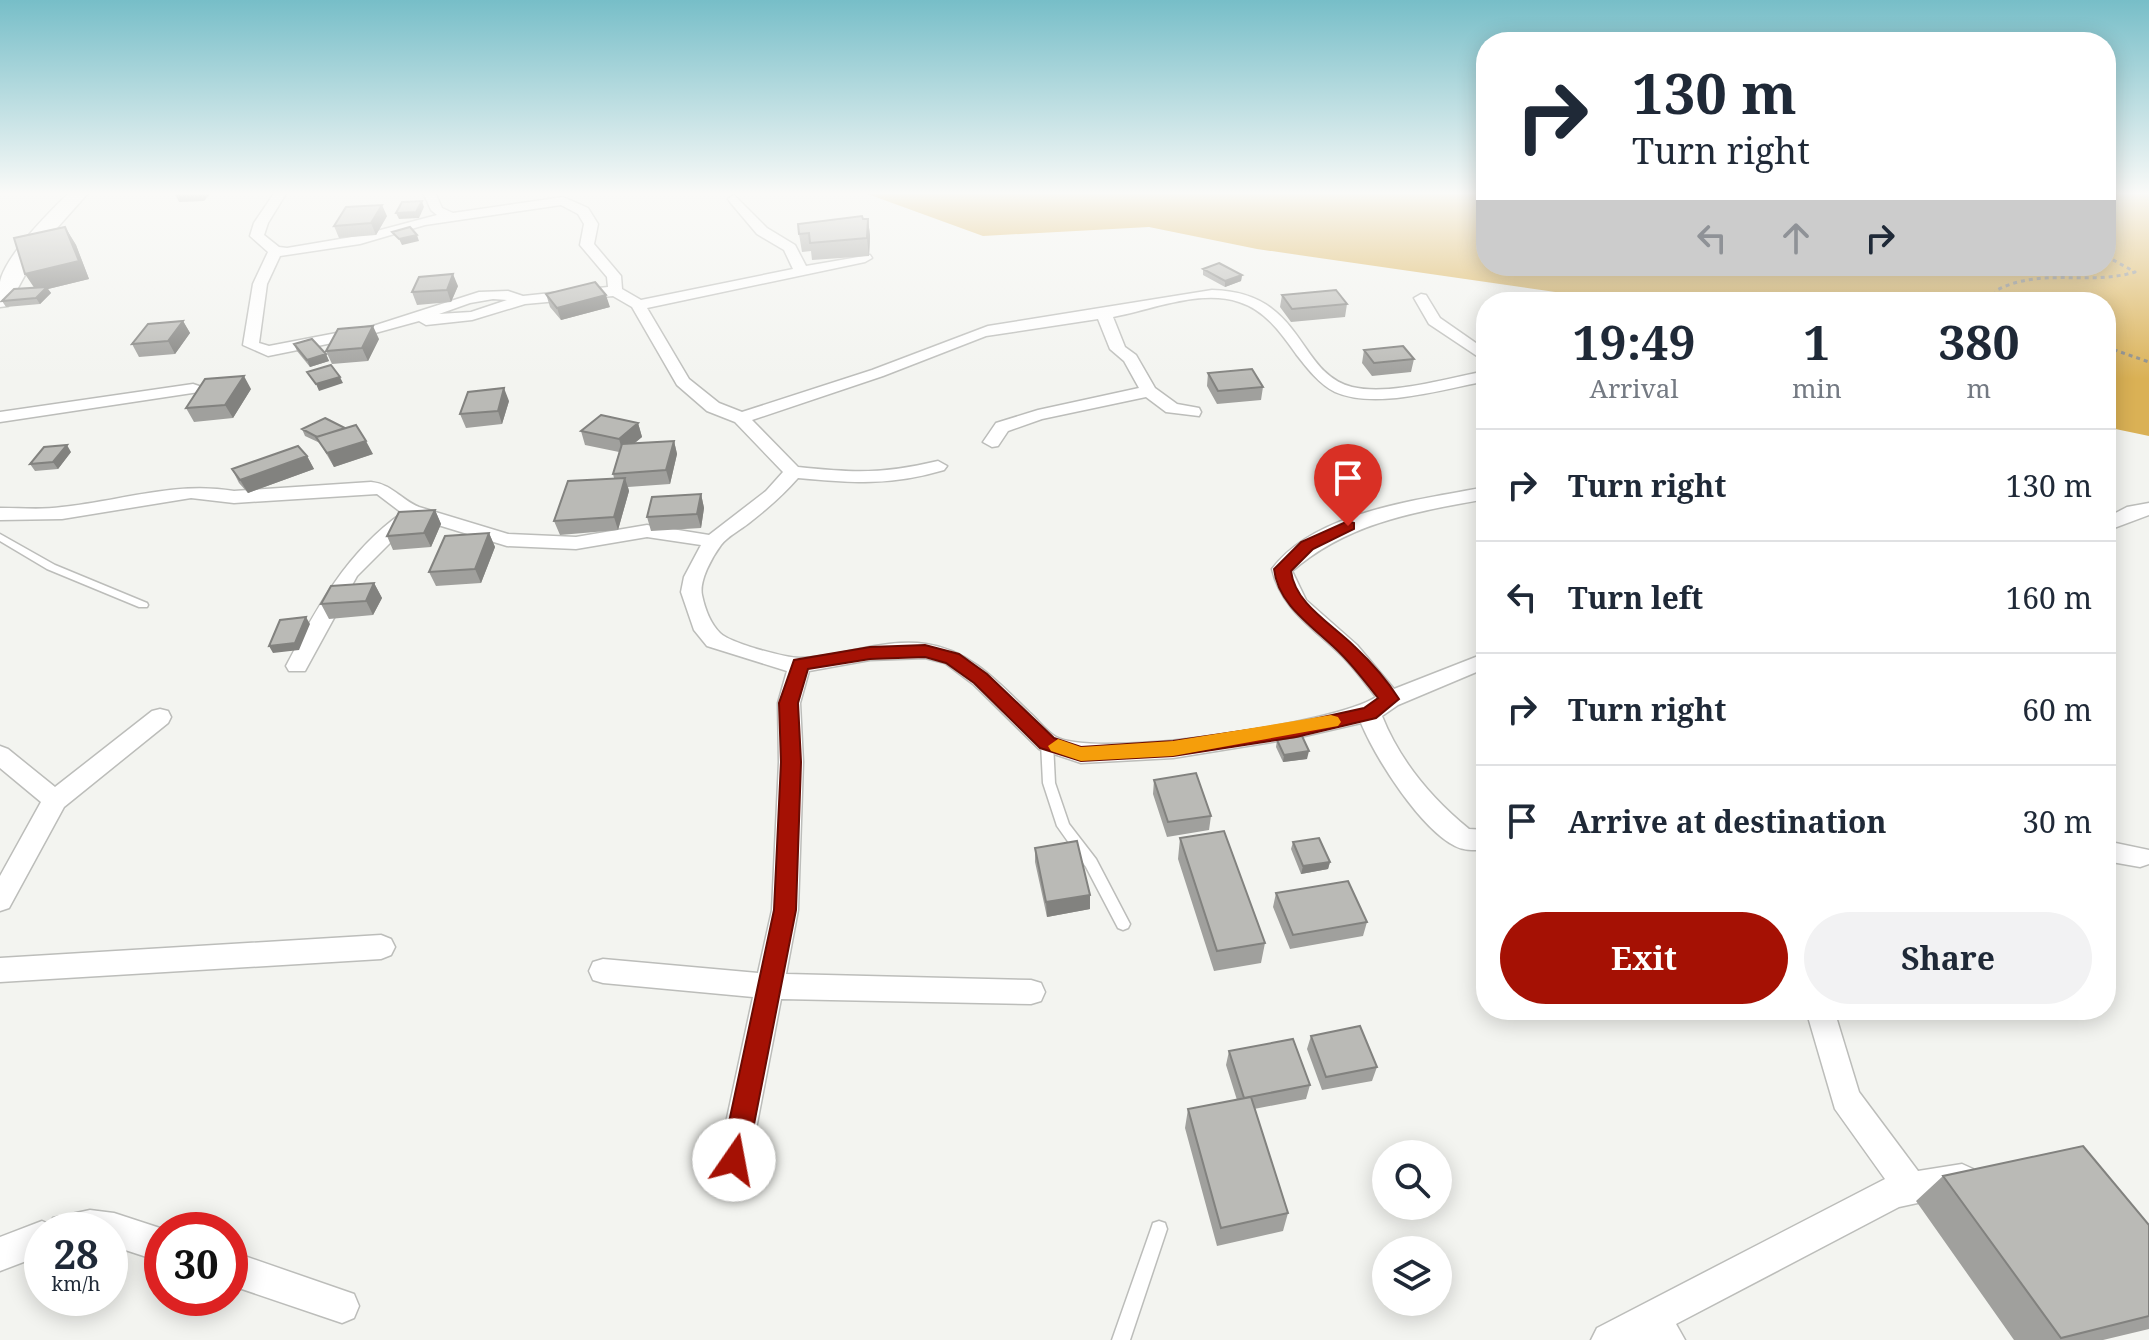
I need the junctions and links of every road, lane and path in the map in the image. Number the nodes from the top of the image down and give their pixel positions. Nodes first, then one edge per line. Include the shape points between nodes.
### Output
1 (24, 255) edge
2 (273, 255) edge
3 (595, 255) edge
4 (793, 255) edge
5 (865, 258) edge
6 (2116, 262) edge
7 (801, 270) junction
8 (2115, 276) edge
9 (2116, 276) edge
10 (615, 291) junction
11 (1996, 292) edge
12 (1421, 298) dead end
13 (0, 301) edge
14 (638, 305) junction
15 (1104, 314) junction
16 (1476, 350) edge
17 (2116, 350) edge
18 (2149, 362) edge
19 (1476, 378) edge
20 (193, 389) dead end
21 (1149, 391) junction
22 (1193, 412) dead end
23 (0, 417) edge
24 (741, 418) junction
25 (992, 442) dead end
26 (938, 466) dead end
27 (793, 472) junction
28 (1476, 495) edge
29 (2149, 509) edge
30 (412, 511) junction
31 (0, 514) edge
32 (2116, 520) edge
33 (0, 537) edge
34 (713, 541) junction
35 (143, 605) dead end
36 (1476, 664) edge
37 (800, 665) junction
38 (297, 666) dead end
39 (1379, 706) junction
40 (160, 717) dead end
41 (1047, 743) junction
42 (0, 755) edge
43 (55, 800) junction
44 (1476, 840) edge
45 (2116, 853) edge
46 (2140, 857) dead end
47 (0, 900) edge
48 (1123, 924) dead end
49 (381, 947) dead end
50 (0, 970) edge
51 (603, 971) dead end
52 (770, 986) junction
53 (1031, 992) dead end
54 (1823, 1020) edge
55 (734, 1160) dead end
56 (1993, 1174) edge
57 (1911, 1189) junction
58 (1159, 1229) dead end
59 (24, 1245) edge
60 (0, 1254) edge
61 (248, 1274) edge
62 (342, 1306) dead end
63 (1658, 1330) edge
64 (1121, 1340) edge
65 (1609, 1340) edge

1 - 13 street
2 - 10 street via 260,284 251,345 257,350 409,320 492,294 523,300
3 - 10 street via 614,276
4 - 7 street
5 - 7 street
6 - 9 path via 2135,272
7 - 14 street
8 - 11 path via 2032,277
10 - 14 street
12 - 16 street via 1434,321
14 - 24 street via 683,382 713,407
15 - 19 street via 1207,295 1243,297 1270,314 1322,376 1344,390 1374,393
15 - 21 street via 1118,349 1130,358
15 - 24 street via 993,329
17 - 18 path
20 - 23 street
21 - 22 street via 1172,408
21 - 25 street via 1038,415 1002,427
24 - 27 street
26 - 27 street via 863,479
27 - 34 street via 773,495
28 - 39 street via 1369,516 1307,545 1282,569 1284,585 1350,652
29 - 32 street
30 - 31 street via 382,489 371,488 234,497 215,492 62,513
30 - 34 street via 507,540 576,543 647,531
30 - 38 street via 341,583
33 - 35 lane via 51,567
34 - 37 street via 691,592 701,625 715,641
36 - 39 street
37 - 41 street via 925,651 952,658
37 - 52 street via 789,703 785,910
39 - 41 street via 1296,730 1173,749 1081,754
39 - 44 street via 1374,728 1419,799 1463,839
40 - 43 street
41 - 48 lane via 1049,783 1063,826 1091,863
42 - 43 street
43 - 47 street
45 - 46 street
49 - 50 street
51 - 52 street
52 - 53 street
52 - 55 street
54 - 57 street via 1846,1099
56 - 57 street
57 - 63 street via 1895,1191
58 - 64 lane
59 - 60 street
61 - 62 street
63 - 65 street

